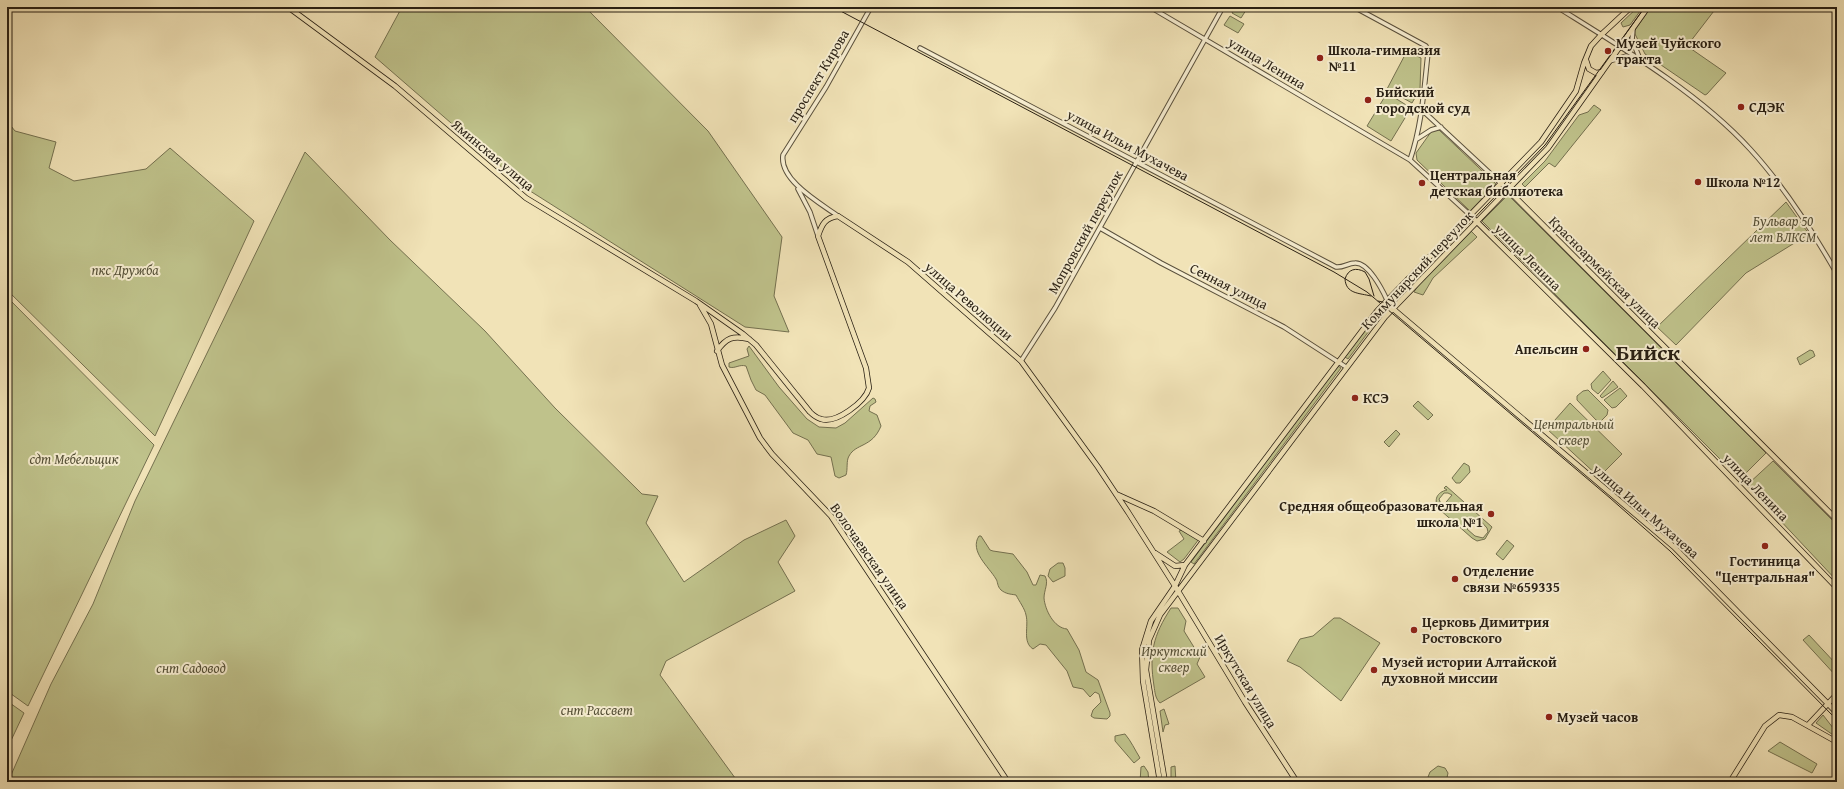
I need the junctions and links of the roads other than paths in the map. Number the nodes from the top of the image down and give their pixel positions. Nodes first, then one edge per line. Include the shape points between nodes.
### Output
1 (288, 7) edge
2 (871, 7) edge
3 (1150, 7) edge
4 (1223, 7) edge
5 (1354, 7) edge
6 (1557, 7) edge
7 (1631, 7) edge
8 (1648, 7) edge
9 (1633, 28) junction
10 (1601, 35) junction
11 (1205, 39) junction
12 (1620, 47) junction
13 (920, 48) dead end
14 (1586, 58) junction
15 (1640, 60) junction
16 (1610, 61) junction
17 (1602, 72) junction
18 (1422, 110) junction
19 (1440, 127) junction
20 (1417, 139) junction
21 (783, 155) joint
22 (1410, 160) junction
23 (1136, 162) junction
24 (1502, 184) junction
25 (798, 188) junction
26 (1508, 190) junction
27 (1470, 215) junction
28 (838, 216) junction
29 (1477, 222) junction
30 (1100, 228) junction
31 (818, 236) junction
32 (1837, 274) edge
33 (1387, 300) junction
34 (696, 301) junction
35 (1392, 308) junction
36 (749, 339) junction
37 (717, 351) junction
38 (1021, 361) junction
39 (1339, 361) junction
40 (1346, 367) junction
41 (1116, 494) junction
42 (1837, 520) edge
43 (1204, 541) junction
44 (1153, 551) junction
45 (1185, 565) junction
46 (1192, 571) junction
47 (1175, 586) junction
48 (1837, 588) edge
49 (1178, 590) junction
50 (1837, 694) edge
51 (1828, 704) junction
52 (1837, 713) edge
53 (1808, 725) junction
54 (1837, 742) edge
55 (1008, 782) edge
56 (1160, 782) edge
57 (1165, 782) edge
58 (1297, 782) edge
59 (1730, 782) edge

1 - 34 main road, Яминская улица via 395,86 526,198
2 - 21 street, проспект Кирова via 826,87
3 - 11 street, улица Ленина
4 - 11 street, Мопровский переулок
5 - 18 street via 1426,46 1428,53
6 - 10 street
7 - 10 main road, Коммунарский переулок
8 - 9 main road, Коммунарский переулок
9 - 12 main road, Коммунарский переулок
9 - 15 street via 1632,40
10 - 12 street
10 - 14 main road, Коммунарский переулок via 1591,46
11 - 22 street, улица Ленина
11 - 23 street, Мопровский переулок
12 - 15 street
12 - 16 main road, Коммунарский переулок
13 - 23 street, улица Ильи Мухачева
14 - 17 main road via 1589,69 1596,73
14 - 24 main road, Коммунарский переулок via 1573,98 1541,142
15 - 16 street via 1626,56
15 - 32 street via 1702,105 1750,149 1816,237
16 - 17 main road, Коммунарский переулок
17 - 26 main road, Коммунарский переулок via 1548,148
18 - 19 street, Красноармейская улица
18 - 20 street
19 - 20 street
19 - 24 street, Красноармейская улица
20 - 22 street
21 - 25 street, улица Революции via 784,166
22 - 27 street, улица Ленина
23 - 30 street, Мопровский переулок
23 - 33 street, улица Ильи Мухачева via 1338,268 1362,264 1371,273
24 - 26 street, Красноармейская улица
24 - 27 main road, Коммунарский переулок
25 - 28 street, улица Революции
25 - 31 street
26 - 29 main road, Коммунарский переулок
26 - 42 main road, Красноармейская улица
27 - 29 main road, улица Ленина
27 - 33 main road, Коммунарский переулок
28 - 31 main road via 825,220
28 - 38 main road, улица Революции via 908,262
29 - 35 main road, Коммунарский переулок
29 - 48 main road, улица Ленина via 1643,386
30 - 38 street, Мопровский переулок via 1055,308
30 - 39 street, Сенная улица via 1284,327
31 - 36 main road, Яминская улица via 866,368 868,392 842,416 830,420 819,419 810,412
33 - 39 main road, Коммунарский переулок
34 - 36 main road, Яминская улица
34 - 37 main road, Волочаевская улица via 711,324
35 - 40 main road, Коммунарский переулок
35 - 51 main road, улица Ильи Мухачева via 1674,547
36 - 37 main road via 732,337 722,343
37 - 55 main road, Волочаевская улица via 744,411 760,438 831,516
38 - 41 main road, улица Революции
39 - 40 street, Сенная улица
39 - 43 main road, Коммунарский переулок
40 - 46 main road, Коммунарский переулок
41 - 43 main road via 1154,511
41 - 44 main road, улица Революции
43 - 45 main road, Коммунарский переулок
44 - 45 main road via 1175,566
44 - 47 main road, улица Революции
45 - 46 main road via 1185,572
45 - 47 main road, Коммунарский переулок
46 - 49 main road, Коммунарский переулок
47 - 49 main road, улица Революции
47 - 56 main road, Коммунарский переулок via 1151,621 1144,639 1141,660
49 - 57 main road, Коммунарский переулок via 1152,630 1146,661
49 - 58 main road, Иркутская улица via 1245,702
50 - 51 main road
51 - 52 main road, улица Ильи Мухачева
51 - 53 main road
53 - 54 main road
53 - 59 main road via 1784,715 1774,718 1765,726

